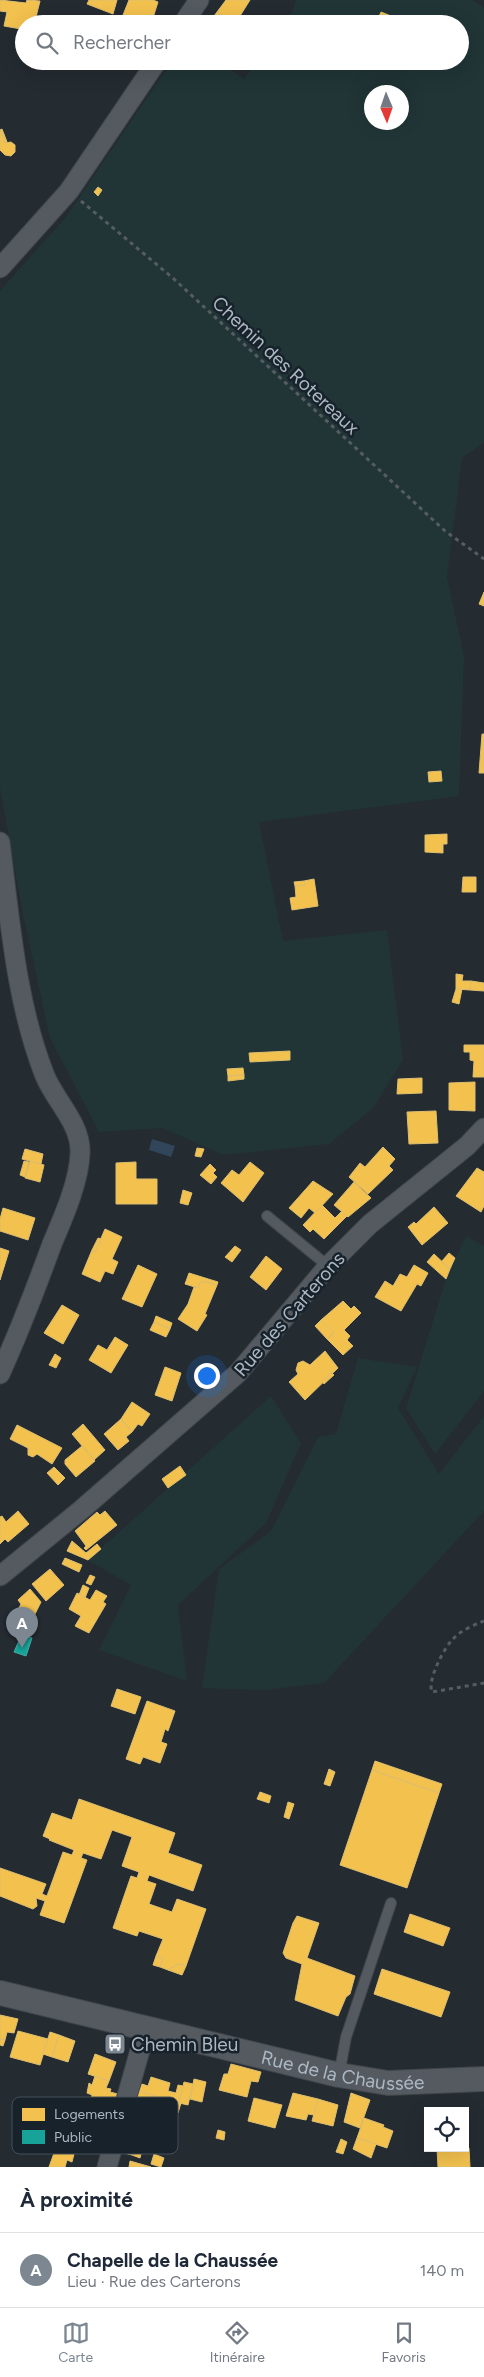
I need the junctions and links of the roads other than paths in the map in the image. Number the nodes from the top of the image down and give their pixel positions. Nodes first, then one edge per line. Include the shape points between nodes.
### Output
1 (199, 0) edge
2 (189, 15) edge
3 (151, 70) edge
4 (0, 268) edge
5 (0, 842) edge
6 (484, 1128) edge
7 (267, 1216) dead end
8 (328, 1266) junction
9 (0, 1374) edge
10 (0, 1576) edge
11 (391, 1903) dead end
12 (0, 1994) edge
13 (146, 2029) junction
14 (339, 2075) junction
15 (484, 2079) edge
16 (127, 2097) edge
17 (111, 2154) edge
18 (107, 2167) edge

1 - 2 street
3 - 4 street via 69,191
5 - 9 street via 20,983 36,1048 52,1092 77,1133 80,1156 66,1210
6 - 8 street, Rue des Carterons via 467,1146 370,1224
7 - 8 lane
8 - 10 street, Rue des Carterons via 238,1373
11 - 14 lane via 346,2037
12 - 13 street, Rue de la Chaussée
13 - 14 street, Rue de la Chaussée
13 - 16 street
14 - 15 street, Rue de la Chaussée via 388,2083
17 - 18 street

